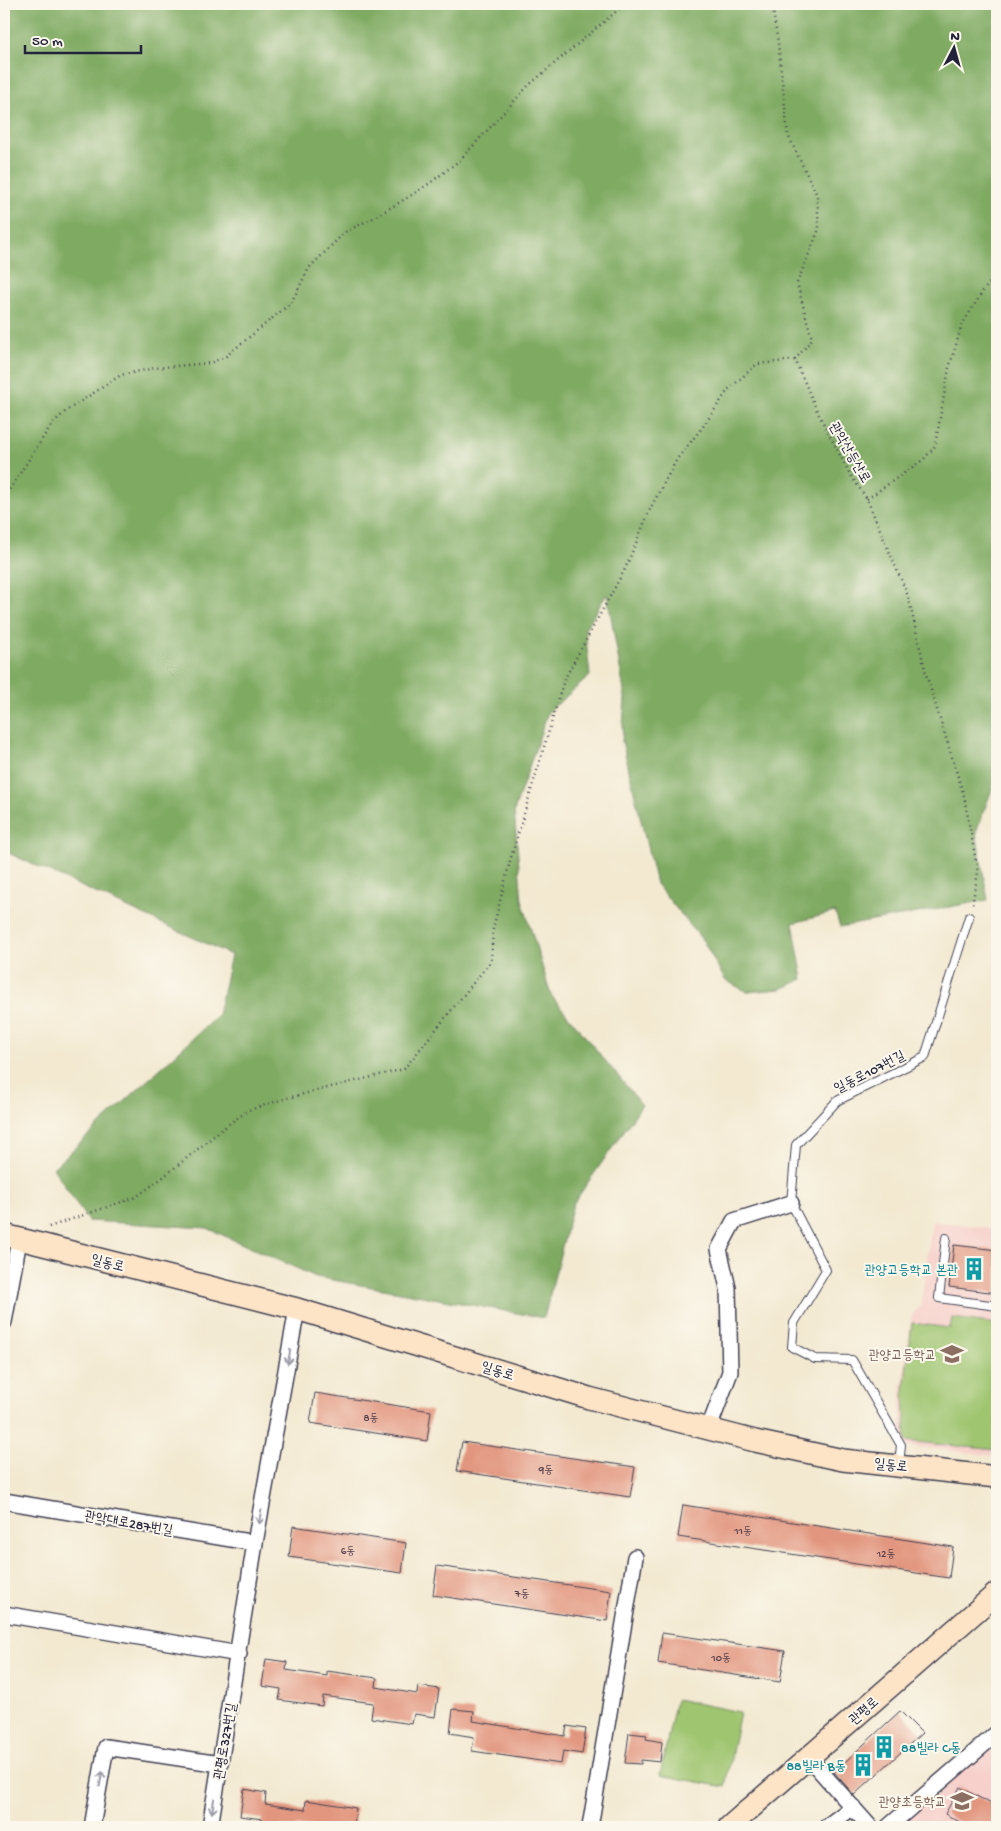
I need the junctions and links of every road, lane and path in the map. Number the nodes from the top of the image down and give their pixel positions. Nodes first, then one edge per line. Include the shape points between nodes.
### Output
1 (625, 4) edge
2 (772, 4) edge
3 (997, 274) edge
4 (795, 360) junction
5 (4, 498) edge
6 (867, 499) junction
7 (969, 917) joint
8 (791, 1203) junction
9 (47, 1227) dead end
10 (11, 1237) edge
11 (946, 1238) dead end
12 (997, 1306) edge
13 (297, 1309) junction
14 (4, 1322) edge
15 (709, 1428) junction
16 (899, 1465) junction
17 (997, 1477) edge
18 (4, 1501) edge
19 (255, 1544) junction
20 (635, 1557) dead end
21 (997, 1593) edge
22 (4, 1614) edge
23 (239, 1654) junction
24 (997, 1733) edge
25 (808, 1757) junction
26 (220, 1764) junction
27 (853, 1807) junction
28 (92, 1827) edge
29 (210, 1827) edge
30 (590, 1827) edge
31 (729, 1827) edge
32 (826, 1827) edge
33 (870, 1827) edge
34 (888, 1827) edge

1 - 5 path via 529,86 460,160 407,198 345,232 309,268 290,303 225,356 210,362 121,375 66,411 52,424
2 - 4 path via 788,135 817,195 819,230 797,283 812,339
3 - 6 path via 962,325 949,368 935,446 924,458
4 - 6 path, 관악산등산로 via 818,413 851,476
4 - 9 path via 757,364 728,390 677,459 651,507 625,569 564,680 510,861 493,929 491,961 404,1069 249,1110 136,1197
6 - 7 path, 관악산등산로 via 908,596 926,674 964,796 978,872
7 - 8 lane, 일동로107번길 via 925,1057 837,1101 796,1146
8 - 15 street via 734,1221 719,1249 728,1288 730,1372
8 - 16 lane via 826,1270 794,1323 792,1347 815,1359 852,1360 901,1445
10 - 13 street, 일동로
10 - 14 street
11 - 12 lane via 939,1298
13 - 15 street, 일동로 via 589,1398
13 -> 19 street, 관평로327번길
15 - 16 street, 일동로 via 842,1460
16 - 17 street, 일동로
18 - 19 street, 관악대로287번길
19 - 23 street, 관평로327번길
20 - 30 street
21 - 25 street, 관평로
22 - 23 street
23 - 26 street, 관평로327번길
24 - 34 street
25 - 27 street
25 - 31 street, 관평로
28 -> 26 street via 106,1747
26 -> 29 street, 관평로327번길
27 - 32 street
27 - 33 street

